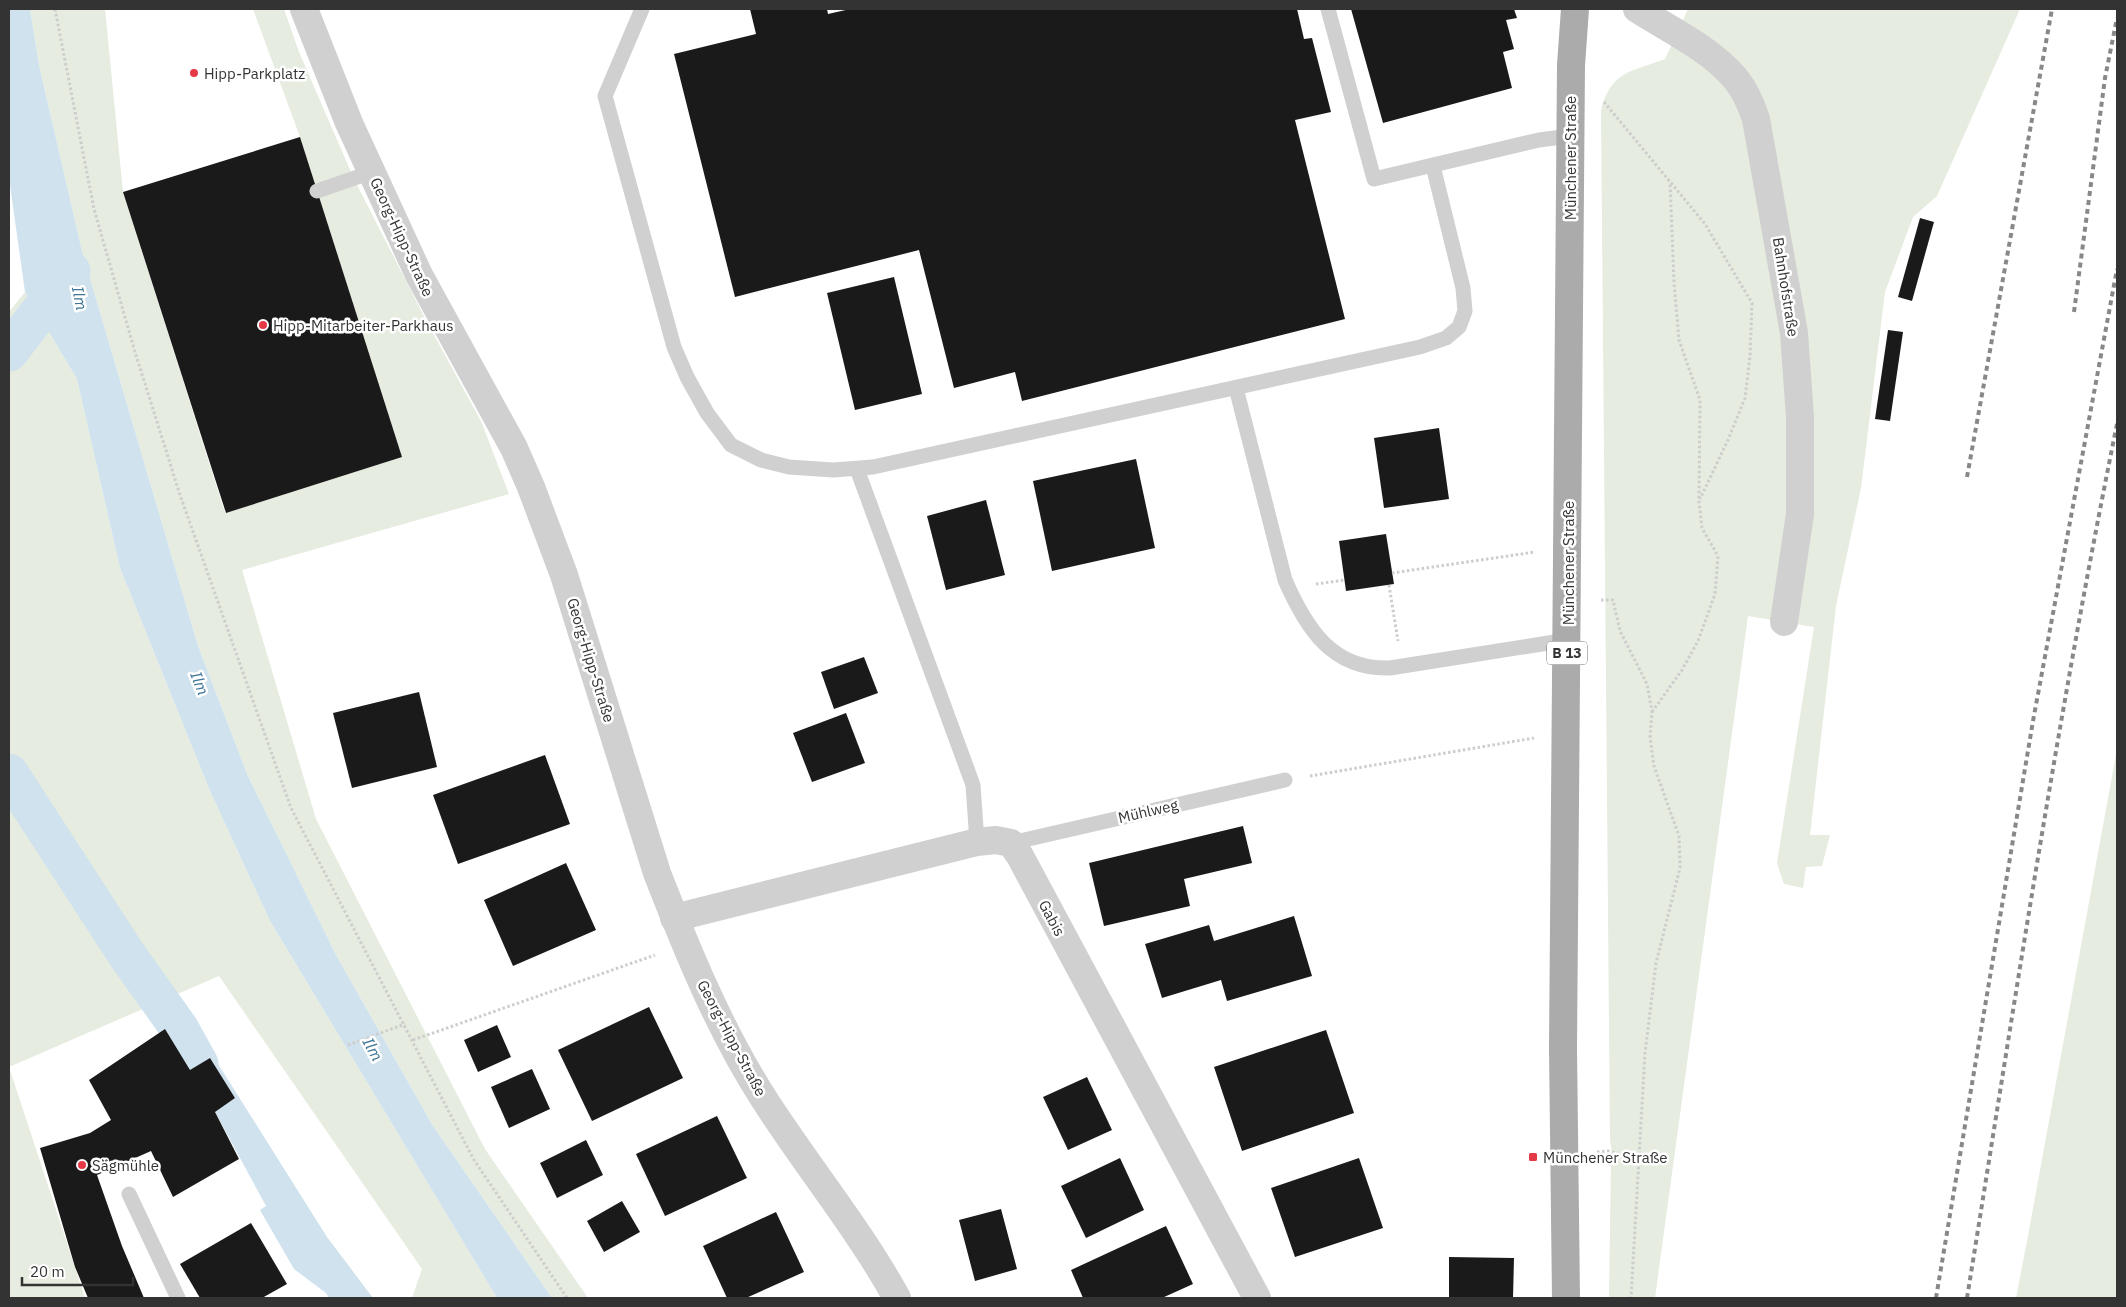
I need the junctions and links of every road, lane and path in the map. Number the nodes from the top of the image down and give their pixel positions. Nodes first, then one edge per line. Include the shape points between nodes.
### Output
1 (55, 9) edge
2 (304, 9) edge
3 (642, 9) edge
4 (1328, 9) edge
5 (1575, 9) edge
6 (1637, 9) edge
7 (1571, 65) junction
8 (1570, 136) junction
9 (1433, 166) junction
10 (372, 172) junction
11 (1670, 182) junction
12 (317, 191) dead end
13 (1236, 388) junction
14 (857, 470) junction
15 (1699, 502) junction
16 (1537, 552) dead end
17 (1392, 573) dead end
18 (1389, 585) dead end
19 (1568, 600) junction
20 (1784, 622) dead end
21 (1567, 640) junction
22 (1402, 666) junction
23 (1652, 712) junction
24 (1566, 732) junction
25 (1285, 780) joint
26 (977, 842) junction
27 (1011, 843) junction
28 (674, 918) junction
29 (686, 944) junction
30 (405, 1024) junction
31 (413, 1040) junction
32 (348, 1046) dead end
33 (1608, 1151) dead end
34 (1638, 1158) junction
35 (129, 1194) dead end
36 (178, 1298) edge
37 (566, 1298) edge
38 (898, 1298) edge
39 (1257, 1298) edge
40 (1566, 1298) edge
41 (1631, 1298) edge

1 - 30 path via 94,209 180,494 291,808
2 - 10 street, Georg-Hipp-Straße
3 - 14 lane via 605,96 674,347 684,369 707,413 731,445 761,460 790,466
4 - 9 lane via 1374,179
5 - 7 main road, Münchener Straße / B 13
6 - 20 street, Bahnhofstraße via 1701,48 1734,78 1749,99 1758,125 1794,333 1800,417 1800,514
7 - 8 main road, Münchener Straße / B 13
7 - 11 path
8 - 9 lane via 1539,140
8 - 19 main road, Münchener Straße / B 13
9 - 13 lane via 1463,288 1464,311 1459,327 1446,338 1420,347
10 - 12 lane
10 - 28 street, Georg-Hipp-Straße via 418,275 514,448 531,487 564,575
11 - 15 path via 1678,340 1700,400
11 - 15 path via 1705,224 1752,303 1744,398
13 - 14 lane
13 - 22 lane via 1285,580 1296,607 1314,634 1336,654 1360,666
14 - 26 lane via 973,785
15 - 23 path via 1702,528 1718,556 1715,594 1698,641
16 - 17 path
18 - 22 path
19 - 21 main road, Münchener Straße / B 13
19 - 23 path via 1613,600 1620,631 1647,684
21 - 22 lane
21 - 24 main road, Münchener Straße / B 13
23 - 34 path via 1650,737 1654,766 1679,836 1680,868 1656,963 1645,1052
24 - 25 path
24 - 40 main road, Münchener Straße / B 13 via 1563,1048
25 - 27 lane, Mühlweg
26 - 27 street
26 - 28 street
27 - 39 street, Gabis
28 - 29 street, Georg-Hipp-Straße
29 - 31 path
29 - 38 street, Georg-Hipp-Straße via 716,1012 762,1098
30 - 31 path
30 - 32 path
31 - 37 path via 474,1160
33 - 34 path
34 - 41 path
35 - 36 lane

